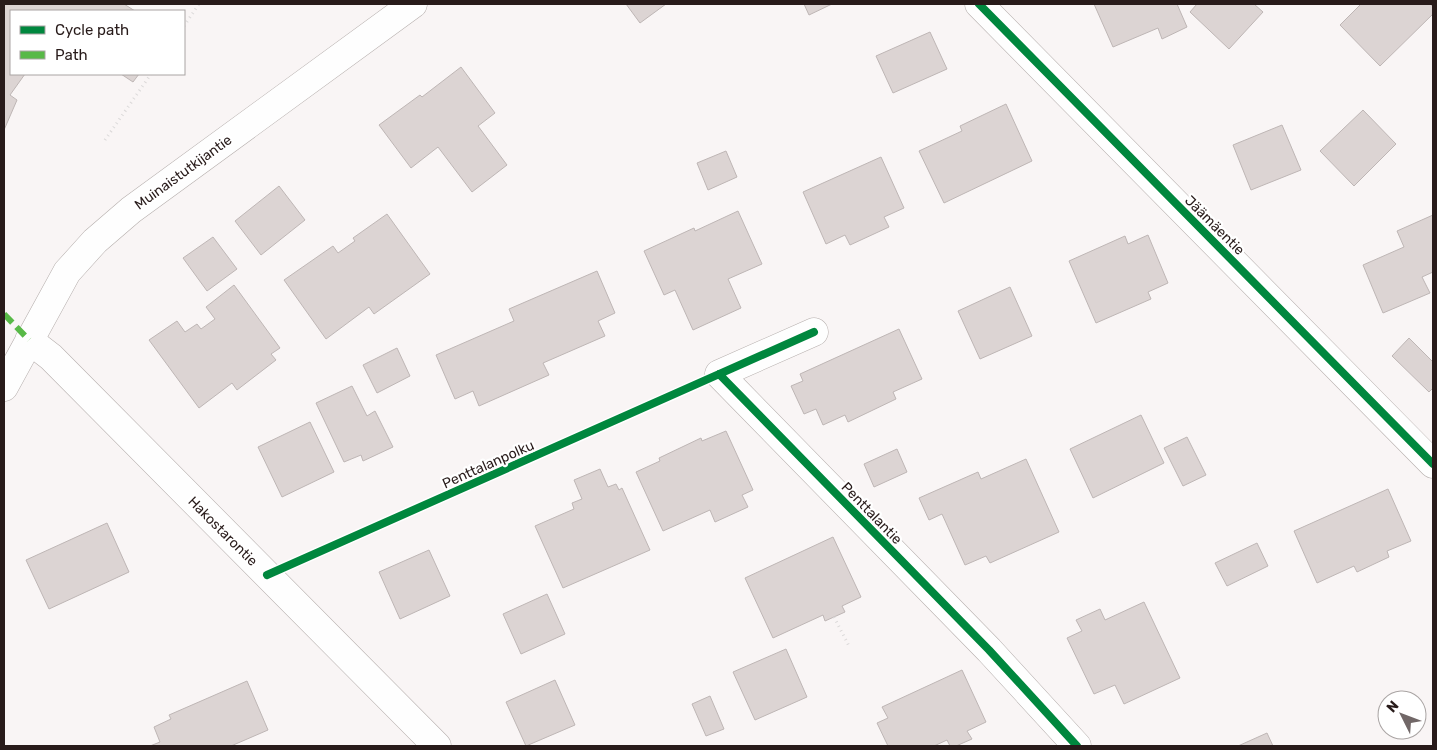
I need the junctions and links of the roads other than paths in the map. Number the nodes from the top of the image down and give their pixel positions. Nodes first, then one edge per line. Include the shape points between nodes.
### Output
1 (413, 4) edge
2 (980, 4) edge
3 (814, 332) dead end
4 (29, 340) junction
5 (4, 387) edge
6 (1433, 464) edge
7 (436, 746) edge
8 (1077, 746) edge

1 - 4 street, Muinaistutkijantie via 132,210 95,241 68,272
2 - 6 street, Jäämäentie
3 - 8 street, Penttalantie via 719,374 989,650
4 - 5 street, Muinaistutkijantie
4 - 7 street, Hakostarontie via 51,357

